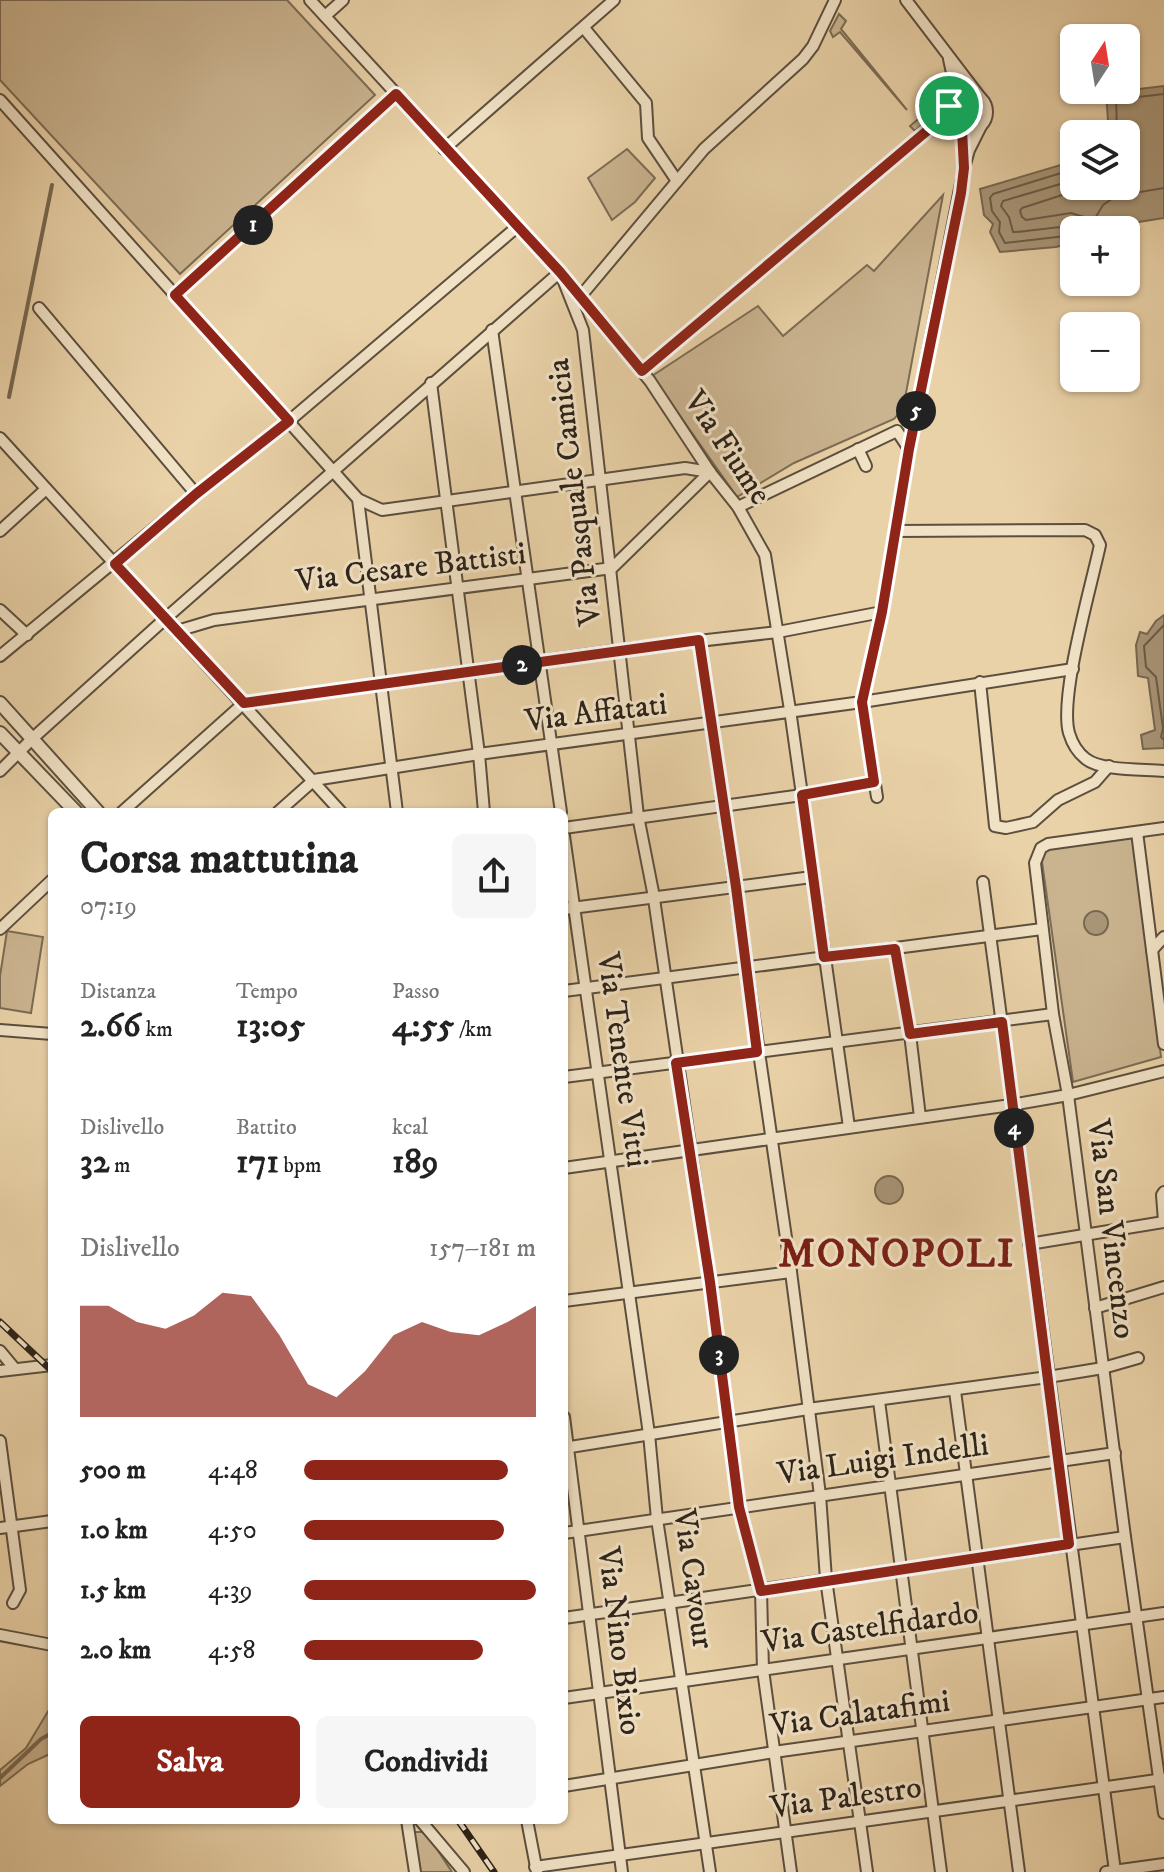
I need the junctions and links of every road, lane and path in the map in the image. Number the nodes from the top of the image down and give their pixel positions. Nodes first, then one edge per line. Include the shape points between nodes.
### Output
1 (310, 0) edge
2 (343, 0) edge
3 (614, 0) edge
4 (835, 0) edge
5 (906, 0) edge
6 (325, 16) junction
7 (584, 28) junction
8 (949, 56) junction
9 (396, 94) junction
10 (957, 96) junction
11 (980, 97) junction
12 (0, 100) edge
13 (949, 106) junction
14 (952, 123) junction
15 (981, 126) junction
16 (928, 130) junction
17 (962, 130) junction
18 (444, 149) junction
19 (964, 168) junction
20 (677, 181) junction
21 (517, 227) junction
22 (560, 272) junction
23 (175, 295) junction
24 (580, 297) junction
25 (39, 308) dead end
26 (492, 330) junction
27 (642, 371) junction
28 (431, 383) junction
29 (289, 421) junction
30 (0, 438) edge
31 (858, 449) junction
32 (909, 449) junction
33 (866, 466) dead end
34 (334, 470) junction
35 (710, 472) junction
36 (599, 481) junction
37 (46, 489) junction
38 (517, 492) junction
39 (196, 494) junction
40 (358, 499) junction
41 (447, 503) junction
42 (738, 507) junction
43 (0, 531) edge
44 (895, 531) junction
45 (115, 564) junction
46 (612, 568) junction
47 (530, 579) junction
48 (458, 589) junction
49 (371, 599) junction
50 (0, 610) edge
51 (882, 612) junction
52 (166, 618) junction
53 (177, 631) junction
54 (778, 632) junction
55 (27, 635) junction
56 (699, 640) junction
57 (619, 650) junction
58 (0, 656) edge
59 (541, 663) junction
60 (1073, 669) junction
61 (468, 671) junction
62 (980, 682) junction
63 (382, 684) junction
64 (862, 702) junction
65 (0, 703) edge
66 (244, 703) junction
67 (790, 710) junction
68 (710, 724) junction
69 (0, 733) edge
70 (630, 735) junction
71 (33, 738) junction
72 (551, 744) junction
73 (19, 754) junction
74 (479, 754) junction
75 (1109, 766) junction
76 (392, 770) junction
77 (0, 771) edge
78 (1164, 771) edge
79 (314, 780) junction
80 (874, 782) junction
81 (802, 795) junction
82 (877, 797) dead end
83 (723, 805) junction
84 (72, 808) edge
85 (94, 808) edge
86 (126, 808) edge
87 (282, 808) edge
88 (338, 808) edge
89 (397, 808) edge
90 (484, 808) edge
91 (560, 808) edge
92 (638, 816) junction
93 (568, 827) edge
94 (1164, 828) edge
95 (1137, 832) junction
96 (812, 877) junction
97 (983, 882) dead end
98 (48, 884) edge
99 (736, 887) junction
100 (653, 899) junction
101 (569, 909) edge
102 (0, 929) edge
103 (1042, 929) junction
104 (989, 936) junction
105 (1164, 937) edge
106 (895, 949) junction
107 (1152, 950) junction
108 (824, 957) junction
109 (746, 967) junction
110 (664, 978) junction
111 (585, 989) junction
112 (568, 991) edge
113 (1053, 1014) junction
114 (1002, 1022) junction
115 (0, 1030) edge
116 (48, 1034) edge
117 (910, 1034) junction
118 (835, 1040) junction
119 (1164, 1044) edge
120 (757, 1052) junction
121 (676, 1063) junction
122 (1164, 1071) edge
123 (598, 1073) junction
124 (568, 1077) edge
125 (1068, 1095) junction
126 (1011, 1105) junction
127 (920, 1117) junction
128 (849, 1127) junction
129 (770, 1138) junction
130 (690, 1149) junction
131 (610, 1163) junction
132 (568, 1168) edge
133 (1164, 1192) edge
134 (1164, 1222) edge
135 (1086, 1235) junction
136 (1029, 1244) junction
137 (791, 1272) junction
138 (710, 1282) junction
139 (1164, 1287) edge
140 (627, 1293) junction
141 (568, 1300) edge
142 (1095, 1308) junction
143 (0, 1351) edge
144 (1138, 1358) dead end
145 (48, 1365) edge
146 (1103, 1368) junction
147 (15, 1369) junction
148 (0, 1371) edge
149 (1048, 1377) junction
150 (955, 1391) junction
151 (879, 1401) junction
152 (808, 1409) junction
153 (728, 1422) junction
154 (649, 1434) junction
155 (0, 1441) edge
156 (568, 1447) edge
157 (1115, 1453) junction
158 (1059, 1460) junction
159 (568, 1461) edge
160 (966, 1474) junction
161 (890, 1485) junction
162 (820, 1495) junction
163 (739, 1507) junction
164 (657, 1519) junction
165 (48, 1522) edge
166 (12, 1526) junction
167 (0, 1528) edge
168 (578, 1531) junction
169 (568, 1532) edge
170 (1125, 1537) junction
171 (1069, 1544) junction
172 (976, 1557) junction
173 (902, 1568) junction
174 (826, 1579) junction
175 (761, 1591) junction
176 (13, 1603) dead end
177 (670, 1603) junction
178 (1164, 1613) edge
179 (589, 1615) junction
180 (1135, 1617) junction
181 (568, 1618) edge
182 (1081, 1624) junction
183 (0, 1635) edge
184 (986, 1638) junction
185 (48, 1644) edge
186 (913, 1649) junction
187 (838, 1659) junction
188 (763, 1670) junction
189 (682, 1681) junction
190 (599, 1693) junction
191 (568, 1697) edge
192 (1164, 1697) edge
193 (1147, 1699) junction
194 (1092, 1707) junction
195 (998, 1721) junction
196 (923, 1731) junction
197 (849, 1742) junction
198 (774, 1752) junction
199 (696, 1765) junction
200 (610, 1778) junction
201 (1162, 1780) edge
202 (568, 1785) edge
203 (1104, 1788) junction
204 (1010, 1802) junction
205 (934, 1812) junction
206 (1164, 1813) edge
207 (860, 1823) junction
208 (408, 1824) edge
209 (423, 1824) edge
210 (528, 1824) edge
211 (785, 1833) junction
212 (706, 1844) junction
213 (620, 1855) junction
214 (1164, 1864) edge
215 (536, 1870) edge
216 (1110, 1871) edge
217 (415, 1872) edge
218 (464, 1872) edge
219 (622, 1872) edge
220 (710, 1872) edge
221 (791, 1872) edge
222 (867, 1872) edge
223 (941, 1872) edge
224 (1019, 1872) edge

1 - 6 street, Via Fiume
2 - 6 street
3 - 7 street
4 - 20 street via 803,59 704,149
5 - 8 street
6 - 9 street, Via Fiume
7 - 18 street
7 - 20 street via 646,103 648,138
8 - 10 street
8 - 11 street
9 - 18 street, Via Fiume
9 - 23 street
10 - 11 street via 968,92
10 - 13 street
11 - 15 street via 987,108
12 - 23 street
13 - 14 street
13 - 16 street
14 - 16 street
14 - 17 street
15 - 17 street
15 - 19 street
16 - 27 street
17 - 19 street
18 - 21 street, Via Fiume
19 - 32 street
20 - 24 street
21 - 22 street, Via Fiume
21 - 29 street
22 - 24 street, Via Fiume
22 - 26 street
22 - 36 street, Via Pasquale Camicia via 583,330
23 - 29 street
24 - 27 street, Via Fiume
25 - 39 street
26 - 28 street
26 - 38 street
27 - 35 street, Via Fiume
28 - 34 street
28 - 41 street
29 - 34 street
29 - 39 street
30 - 37 street
31 - 32 street via 897,431
31 - 33 street
31 - 42 street
32 - 44 street
34 - 40 street
34 - 52 street
35 - 36 street via 685,468
35 - 42 street, Via Fiume
35 - 46 street
36 - 38 street
36 - 46 street, Via Pasquale Camicia
37 - 43 street
37 - 45 street
38 - 41 street
38 - 47 street
39 - 45 street
40 - 41 street via 382,510
40 - 49 street
41 - 48 street
42 - 54 street, Via Fiume via 765,555
44 - 51 street
44 - 60 street via 1085,530 1095,535 1100,545
45 - 52 street
45 - 55 street
46 - 47 street, Via Cesare Battisti
46 - 57 street, Via Pasquale Camicia
47 - 48 street, Via Cesare Battisti
47 - 59 street
48 - 49 street, Via Cesare Battisti
48 - 61 street
49 - 53 street, Via Cesare Battisti via 214,620
49 - 63 street
50 - 55 street
51 - 54 street
51 - 64 street
52 - 53 street
52 - 71 street
53 - 66 street
54 - 56 street
54 - 67 street, Via Fiume
55 - 58 street
56 - 57 street
56 - 68 street
57 - 59 street
57 - 70 street, Via Pasquale Camicia
59 - 61 street
59 - 72 street
60 - 62 street, Via Affatati
60 - 75 street via 1069,734 1087,760
61 - 63 street
61 - 74 street
62 - 64 street, Via Affatati
62 - 75 street via 995,826 1033,822 1058,800 1095,782
63 - 66 street
63 - 76 street
64 - 67 street, Via Affatati
64 - 80 street
65 - 71 street
66 - 79 street
66 - 86 street
67 - 68 street, Via Affatati
67 - 81 street, Via Fiume
68 - 70 street, Via Affatati
68 - 83 street
69 - 73 street
70 - 72 street, Via Affatati
70 - 92 street, Via Pasquale Camicia
71 - 73 street
71 - 85 street
72 - 74 street, Via Affatati
72 - 91 street
73 - 77 street
73 - 84 street
74 - 76 street, Via Affatati
74 - 90 street
75 - 78 street
76 - 79 street, Via Affatati
76 - 89 street
79 - 87 street
79 - 88 street
80 - 81 street
80 - 82 street
81 - 83 street
81 - 96 street, Via Fiume
83 - 92 street
83 - 99 street
92 - 93 street
92 - 100 street, Via Pasquale Camicia
94 - 95 street
95 - 103 street, Via San Vincenzo via 1041,848 1035,863
95 - 107 street
96 - 99 street
96 - 108 street, Via Fiume
97 - 104 street
98 - 102 street
99 - 100 street
99 - 109 street
100 - 101 street
100 - 110 street, Via Pasquale Camicia
101 - 111 street, Via Tenente Vitti
103 - 104 street
103 - 113 street, Via San Vincenzo
104 - 106 street
104 - 114 street
105 - 107 street
106 - 108 street
106 - 117 street
107 - 119 street
108 - 109 street
108 - 118 street, Via Fiume
109 - 110 street
109 - 120 street
110 - 111 street
110 - 121 street, Via Pasquale Camicia
111 - 112 street
111 - 123 street, Via Tenente Vitti
113 - 114 street
113 - 125 street, Via San Vincenzo
114 - 117 street
114 - 126 street
115 - 116 street
117 - 118 street
117 - 127 street
118 - 120 street
118 - 128 street, Via Fiume
120 - 121 street
120 - 129 street
121 - 123 street
121 - 130 street, Via Pasquale Camicia
122 - 125 street
123 - 124 street
123 - 131 street, Via Tenente Vitti
125 - 126 street
125 - 135 street, Via San Vincenzo
126 - 127 street
126 - 136 street
127 - 128 street
128 - 129 street
129 - 130 street
129 - 137 street
130 - 131 street
130 - 138 street, Via Pasquale Camicia
131 - 132 street
131 - 140 street, Via Tenente Vitti
133 - 134 street
134 - 135 street
135 - 136 street
135 - 142 street, Via San Vincenzo
136 - 149 street
137 - 138 street
137 - 152 street
138 - 140 street
138 - 153 street, Via Pasquale Camicia
139 - 142 street
140 - 141 street
140 - 154 street, Via Cavour
142 - 146 street, Via San Vincenzo
143 - 147 street
144 - 146 street, Via San Vincenzo
145 - 147 street
146 - 149 street
146 - 157 street, Via San Vincenzo
147 - 148 street
149 - 150 street
149 - 158 street
150 - 151 street
150 - 160 street
151 - 152 street
151 - 161 street
152 - 153 street
152 - 162 street
153 - 154 street
153 - 163 street, Via Pasquale Camicia
154 - 156 street
154 - 164 street, Via Cavour
155 - 166 street
157 - 158 street, Via Luigi Indelli
157 - 170 street, Via San Vincenzo
158 - 160 street, Via Luigi Indelli
158 - 171 street
159 - 168 street, Via Nino Bixio
160 - 161 street, Via Luigi Indelli
160 - 172 street
161 - 162 street, Via Luigi Indelli
161 - 173 street
162 - 163 street, Via Luigi Indelli
162 - 174 street
163 - 164 street, Via Luigi Indelli
163 - 175 street, Via Pasquale Camicia
164 - 168 street, Via Luigi Indelli
164 - 177 street, Via Cavour
165 - 166 street
166 - 167 street
166 - 176 street via 20,1590
168 - 169 street, Via Luigi Indelli
168 - 179 street, Via Nino Bixio
170 - 171 street
170 - 180 street, Via San Vincenzo
171 - 172 street
171 - 182 street
172 - 173 street
172 - 184 street
173 - 174 street
173 - 186 street
174 - 175 street
174 - 187 street
175 - 177 street
175 - 188 street, Via Pasquale Camicia
177 - 179 street
177 - 189 street, Via Cavour
178 - 180 street, Via Castelfidardo
179 - 181 street
179 - 190 street, Via Nino Bixio
180 - 182 street, Via Castelfidardo
180 - 193 street, Via San Vincenzo
182 - 184 street, Via Castelfidardo
182 - 194 street
183 - 185 street
184 - 186 street, Via Castelfidardo
184 - 195 street
186 - 187 street, Via Castelfidardo
186 - 196 street
187 - 188 street, Via Castelfidardo
187 - 197 street
188 - 189 street, Via Castelfidardo
188 - 198 street, Via Pasquale Camicia
189 - 190 street, Via Castelfidardo
189 - 199 street, Via Cavour
190 - 191 street, Via Castelfidardo
190 - 200 street, Via Nino Bixio
192 - 193 street, Via Calatafimi
193 - 194 street, Via Calatafimi
193 - 201 street, Via San Vincenzo
194 - 195 street, Via Calatafimi
194 - 203 street
195 - 196 street, Via Calatafimi
195 - 204 street
196 - 197 street, Via Calatafimi
196 - 205 street
197 - 198 street, Via Calatafimi
197 - 207 street
198 - 199 street, Via Calatafimi
198 - 211 street, Via Pasquale Camicia
199 - 200 street, Via Calatafimi
199 - 212 street, Via Cavour
200 - 202 street, Via Calatafimi
200 - 213 street, Via Nino Bixio
201 - 203 street, Via Palestro
201 - 206 street, Via San Vincenzo
203 - 204 street, Via Palestro
203 - 216 street
204 - 205 street, Via Palestro
204 - 224 street
205 - 207 street, Via Palestro
205 - 223 street
207 - 211 street, Via Palestro
207 - 222 street
208 - 217 street
209 - 218 street
210 - 215 street
211 - 212 street, Via Palestro
211 - 221 street, Via Pasquale Camicia
212 - 213 street, Via Palestro
212 - 220 street, Via Cavour
213 - 215 street, Via Palestro
213 - 219 street, Via Nino Bixio
214 - 216 street

